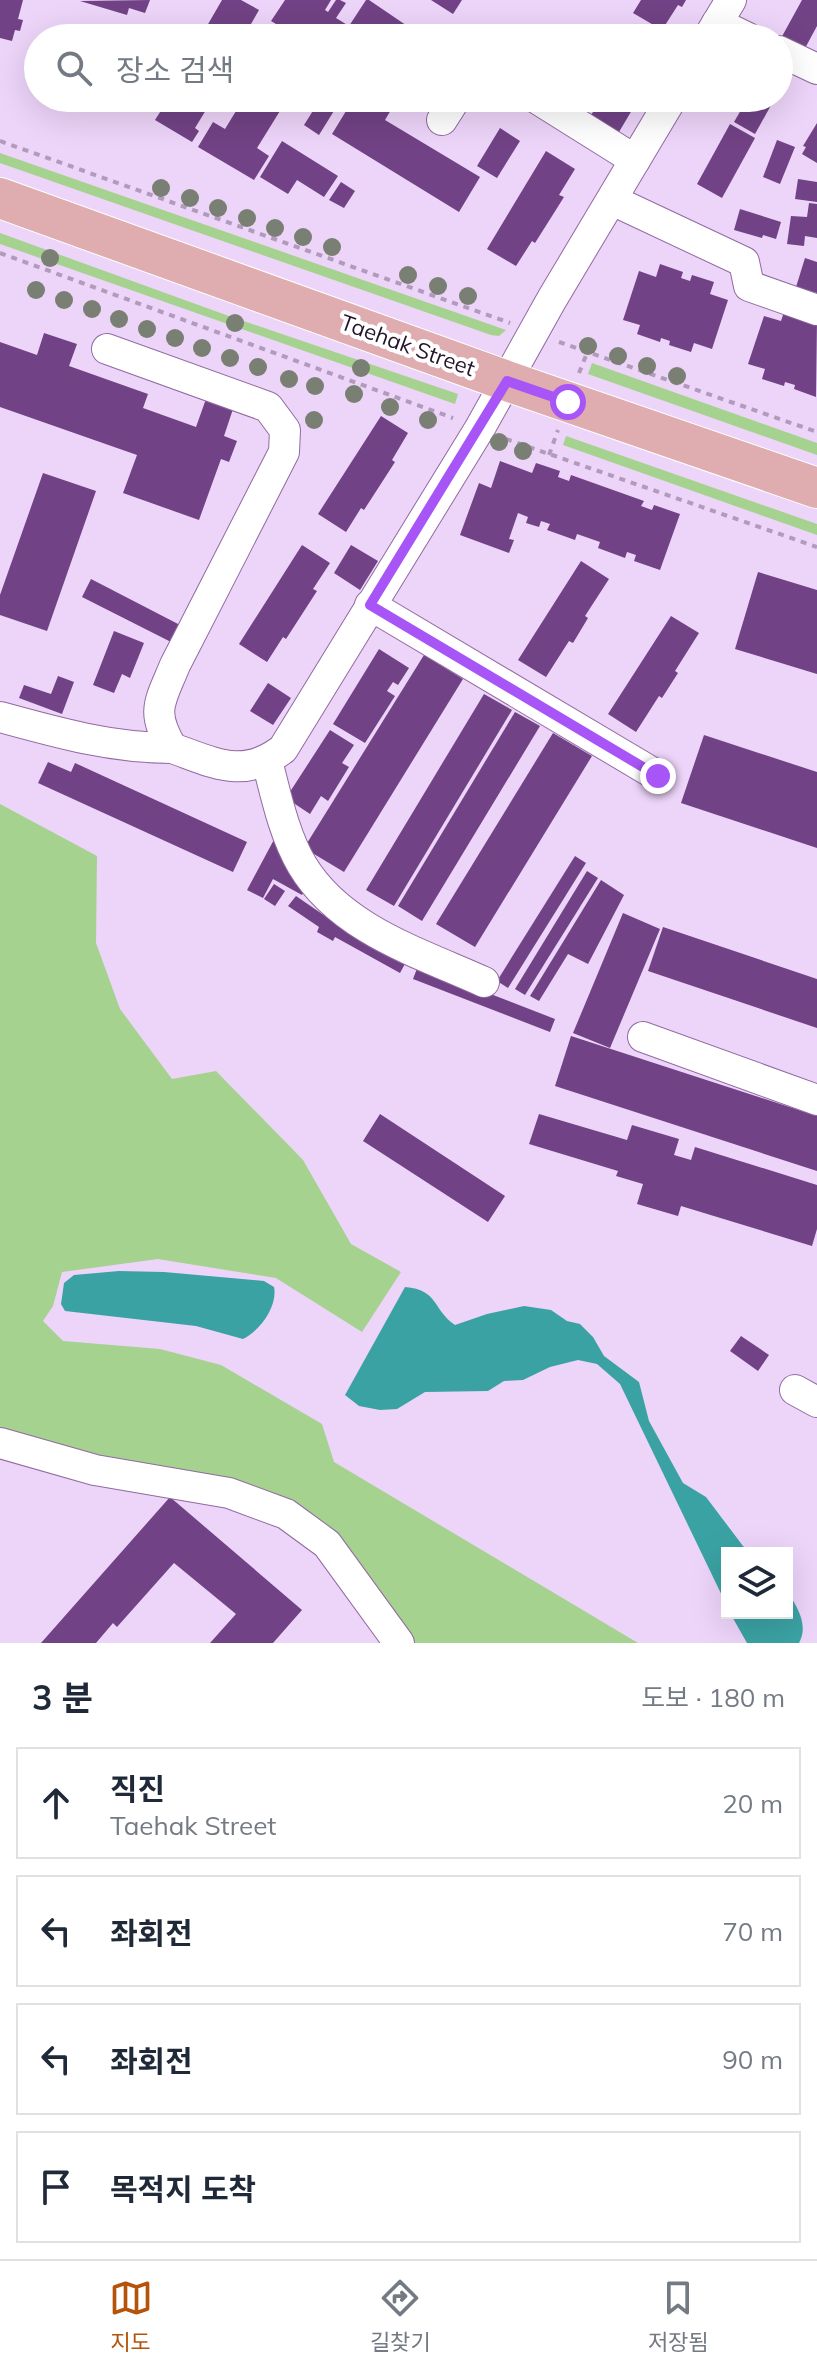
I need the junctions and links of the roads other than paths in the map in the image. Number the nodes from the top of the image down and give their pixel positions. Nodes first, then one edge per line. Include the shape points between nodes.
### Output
1 (793, 58) edge
2 (817, 69) edge
3 (558, 112) edge
4 (664, 112) edge
5 (635, 160) junction
6 (0, 198) edge
7 (612, 200) junction
8 (817, 310) edge
9 (107, 349) dead end
10 (507, 381) junction
11 (817, 488) edge
12 (370, 605) junction
13 (0, 717) edge
14 (172, 748) junction
15 (267, 761) junction
16 (658, 776) dead end
17 (484, 982) dead end
18 (643, 1037) dead end
19 (817, 1100) edge
20 (0, 1443) edge
21 (399, 1643) edge

1 - 2 street
3 - 5 street
4 - 5 street
5 - 7 street
6 - 10 main road, Taehak Street
7 - 8 street via 744,262 749,286
7 - 10 street
9 - 14 street via 268,407 285,430 284,452 160,702 159,726
10 - 11 main road, Taehak Street
10 - 12 street
12 - 15 street via 283,749
12 - 16 street
13 - 14 street via 88,741
14 - 15 street via 248,768
15 - 17 street via 301,864 321,891 366,928
18 - 19 street
20 - 21 street via 95,1470 229,1493 286,1514 327,1544

